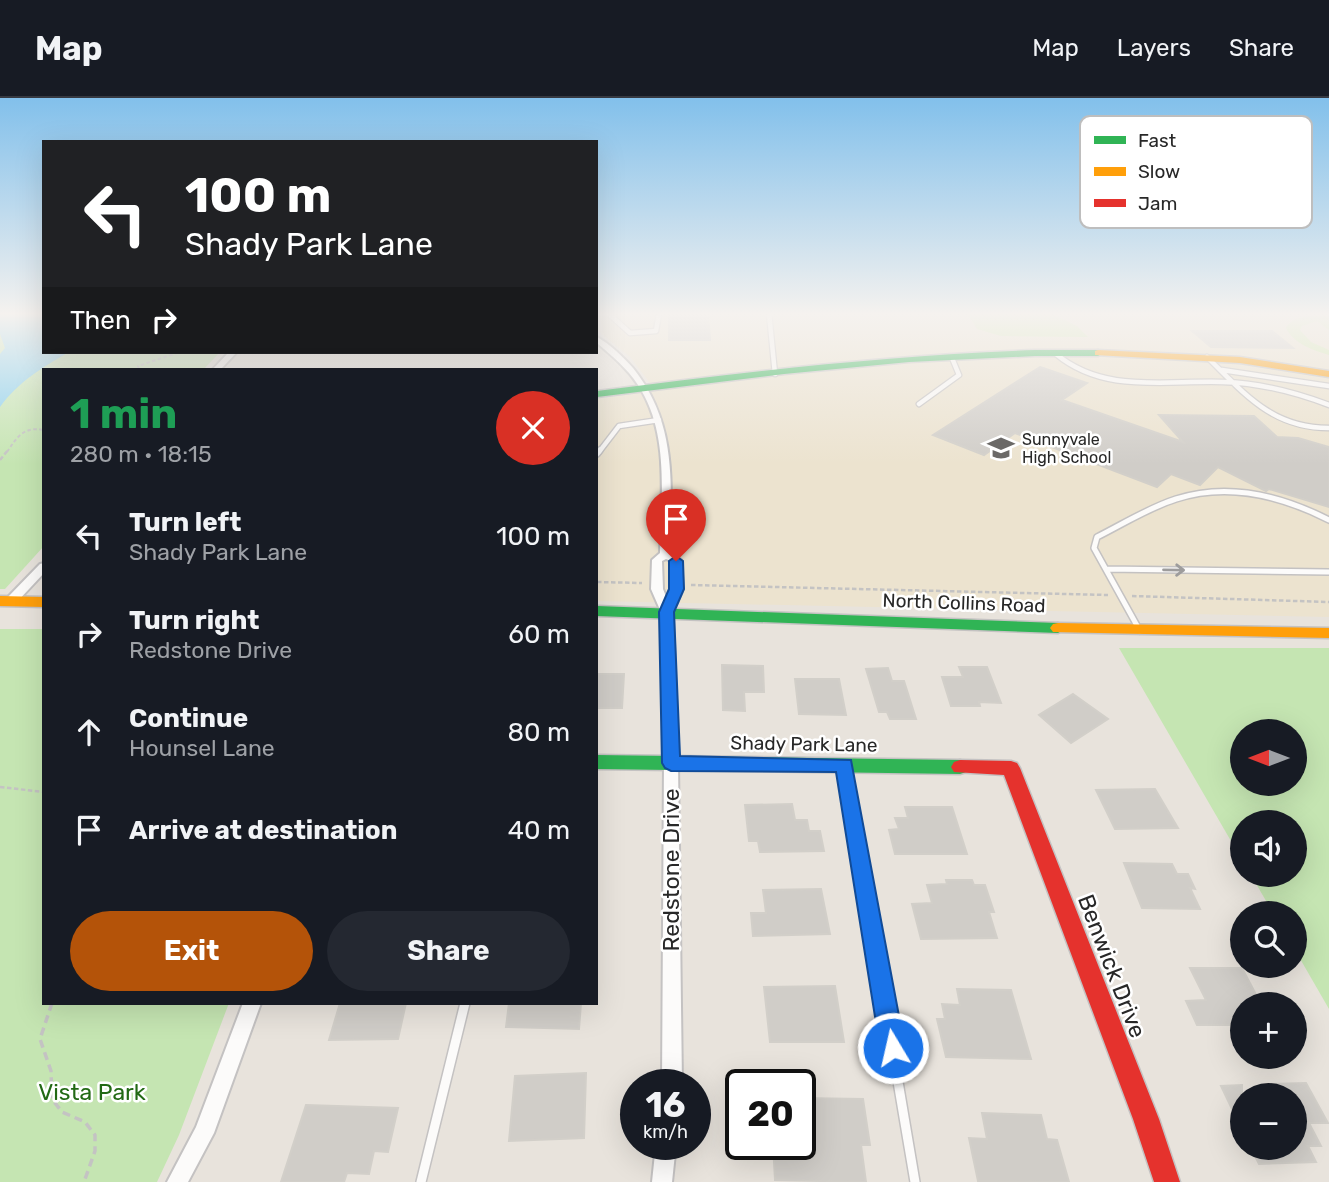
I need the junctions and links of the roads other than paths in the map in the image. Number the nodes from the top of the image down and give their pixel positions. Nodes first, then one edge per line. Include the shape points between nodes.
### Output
1 (626, 364) edge
2 (774, 364) edge
3 (890, 364) edge
4 (954, 364) edge
5 (1065, 364) edge
6 (1214, 364) edge
7 (1269, 364) edge
8 (1220, 370) junction
9 (775, 374) junction
10 (1329, 374) edge
11 (1235, 384) junction
12 (1329, 386) edge
13 (645, 388) junction
14 (598, 394) edge
15 (919, 404) dead end
16 (1329, 405) edge
17 (659, 420) junction
18 (1329, 428) edge
19 (598, 453) edge
20 (1329, 520) edge
21 (665, 554) junction
22 (42, 568) edge
23 (1106, 569) junction
24 (1329, 572) edge
25 (6, 601) edge
26 (42, 602) edge
27 (598, 611) edge
28 (667, 612) junction
29 (1140, 631) junction
30 (1329, 633) edge
31 (598, 762) edge
32 (671, 763) junction
33 (844, 765) junction
34 (1011, 768) joint
35 (251, 1005) edge
36 (465, 1005) edge
37 (671, 1069) edge
38 (665, 1160) edge
39 (177, 1182) edge
40 (421, 1182) edge
41 (662, 1182) edge
42 (915, 1182) edge
43 (1167, 1182) edge

1 - 13 street
2 - 9 lane
3 - 9 street
4 - 15 lane via 959,375
5 - 11 lane via 1124,382
6 - 8 lane
7 - 10 street
8 - 11 lane
8 - 12 lane
9 - 13 street
11 - 16 lane
11 - 18 lane via 1274,419 1299,427
13 - 14 street
13 - 17 street
17 - 19 lane via 619,426
17 - 21 street via 666,453
20 - 23 lane via 1283,499 1254,494 1224,492 1176,499 1097,537 1094,548
21 - 28 street via 657,559 657,584
21 - 28 street via 676,561 677,584
22 - 25 street
23 -> 24 lane
23 - 29 lane
25 - 26 street
27 - 28 street, North Collins Road
28 - 29 street, North Collins Road
28 - 32 street, Redstone Drive
29 - 30 street, North Collins Road
31 - 32 street, Shady Park Lane
32 - 33 street, Shady Park Lane
32 - 37 street, Redstone Drive
33 - 34 street, Shady Park Lane
33 - 42 lane
34 - 43 street, Benwick Drive
35 - 39 street via 204,1133
36 - 40 lane
38 - 41 street

